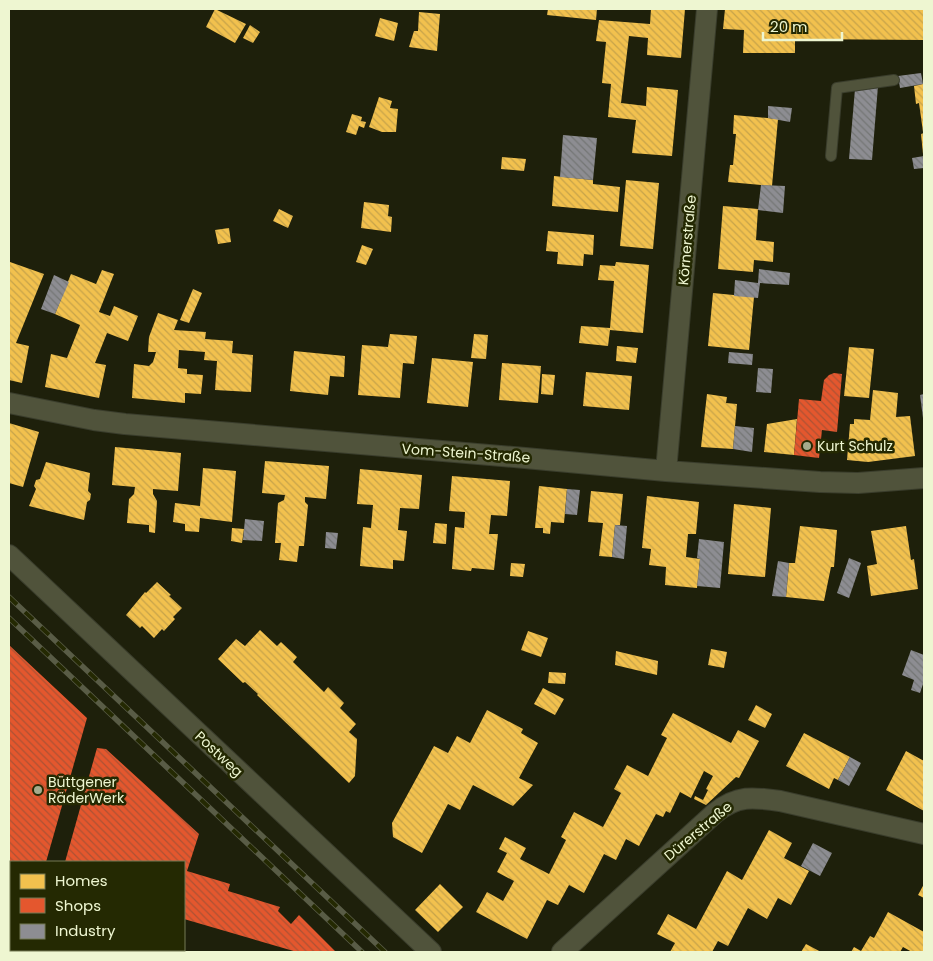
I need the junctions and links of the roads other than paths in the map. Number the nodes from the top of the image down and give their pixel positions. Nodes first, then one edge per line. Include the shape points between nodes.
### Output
1 (707, 9) edge
2 (894, 80) dead end
3 (831, 156) dead end
4 (9, 403) edge
5 (666, 471) junction
6 (924, 478) edge
7 (9, 555) edge
8 (924, 834) edge
9 (431, 952) edge
10 (562, 952) edge

1 - 5 street, Körnerstraße
2 - 3 lane via 837,88
4 - 5 street, Vom-Stein-Straße via 125,424
5 - 6 street, Vom-Stein-Straße via 820,482
7 - 9 street, Postweg
8 - 10 street, Dürerstraße via 780,801 734,800 715,813

